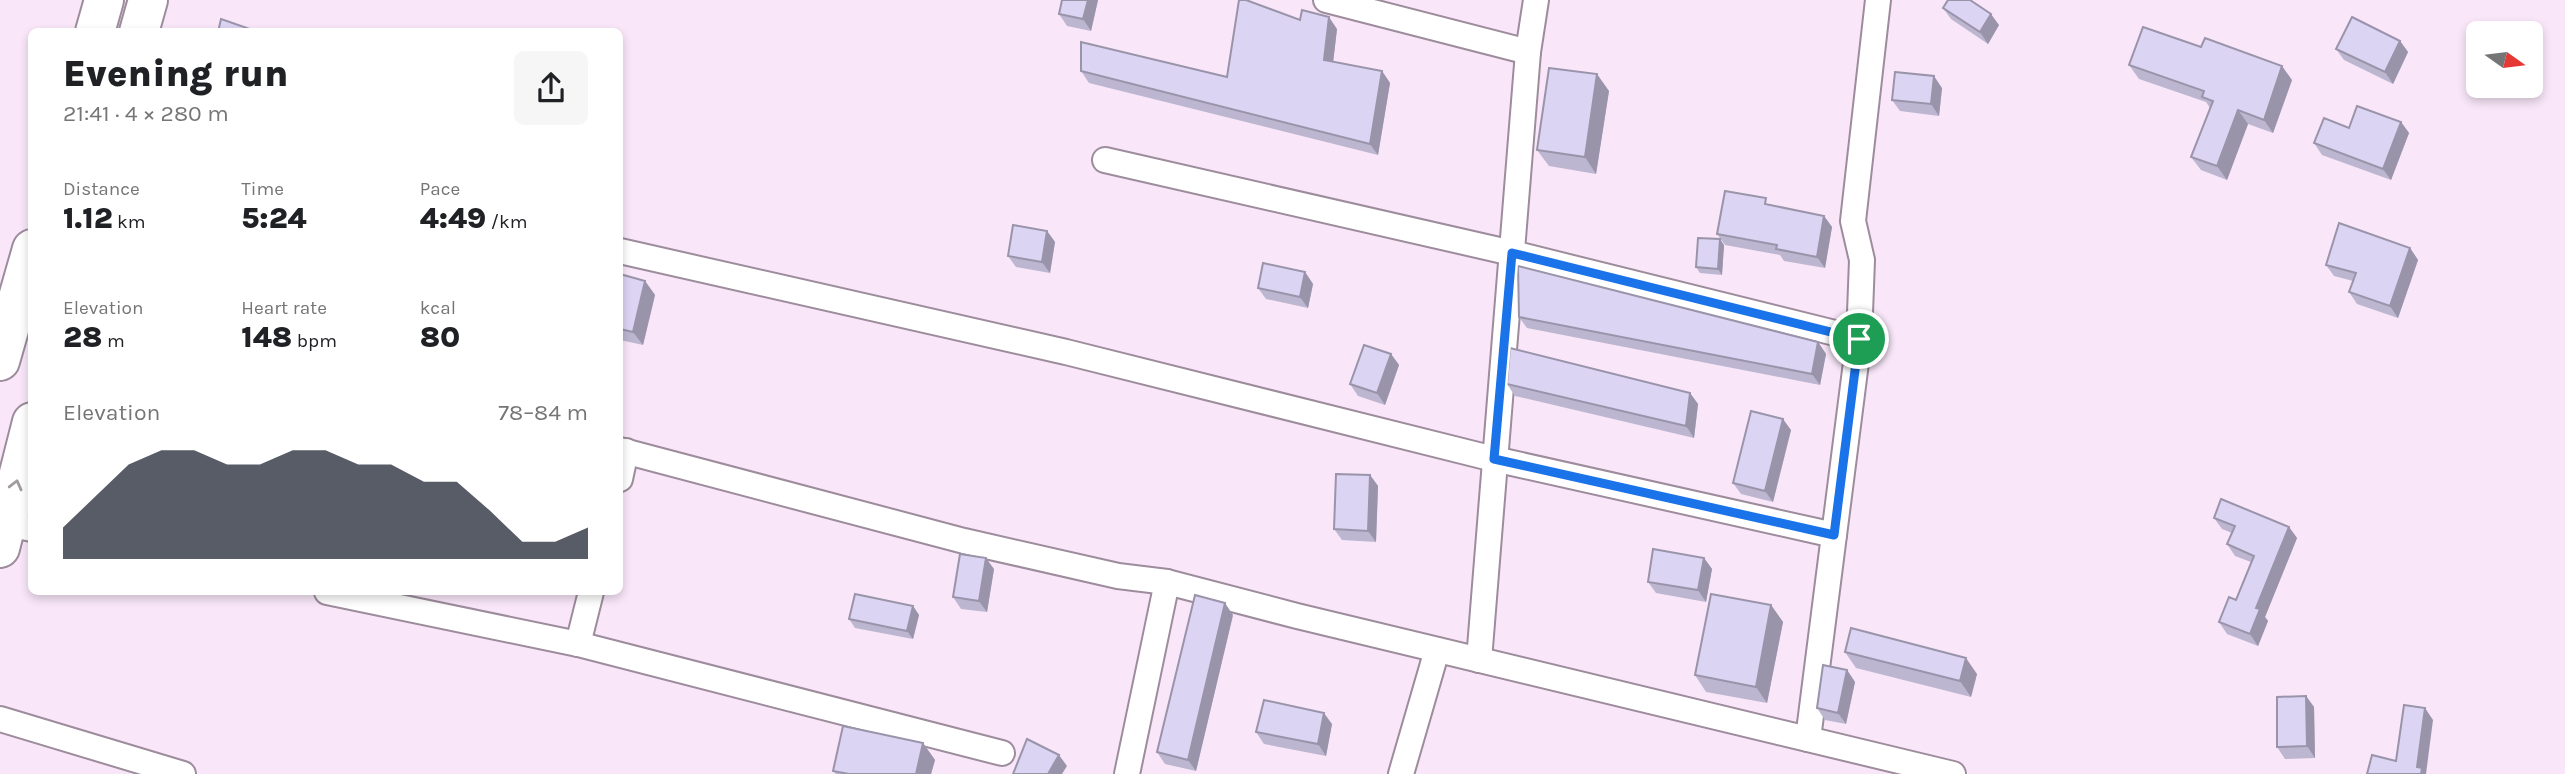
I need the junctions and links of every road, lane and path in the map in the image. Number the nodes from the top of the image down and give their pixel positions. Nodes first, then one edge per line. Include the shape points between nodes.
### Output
1 (104, 0) edge
2 (148, 0) edge
3 (1326, 0) edge
4 (1536, 0) edge
5 (1878, 0) edge
6 (96, 28) edge
7 (140, 28) edge
8 (1528, 52) junction
9 (1105, 160) dead end
10 (623, 252) edge
11 (1512, 253) junction
12 (28, 263) edge
13 (1859, 339) junction
14 (0, 361) edge
15 (28, 446) edge
16 (623, 451) edge
17 (1494, 459) junction
18 (13, 534) edge
19 (1834, 535) junction
20 (1167, 582) junction
21 (341, 595) edge
22 (590, 595) edge
23 (578, 644) junction
24 (1437, 650) junction
25 (1479, 660) junction
26 (0, 719) edge
27 (1808, 739) junction
28 (1002, 753) dead end
29 (183, 774) edge
30 (1126, 774) edge
31 (1401, 774) edge
32 (1953, 774) edge

1 - 6 highway
2 - 7 highway
3 - 8 street
4 - 8 street
5 - 13 street via 1853,221 1862,260
8 - 11 street
9 - 11 street
10 - 17 street via 1066,352
11 - 13 street
11 - 17 street
12 - 14 highway
13 - 19 street
18 -> 15 highway
16 - 20 street via 964,541 1118,576
17 - 19 street
17 - 25 street
19 - 27 street
20 - 24 street
20 - 30 street
21 - 23 street
22 - 23 street
23 - 28 street
24 - 25 street
24 - 31 street
25 - 27 street
26 - 29 street
27 - 32 street

